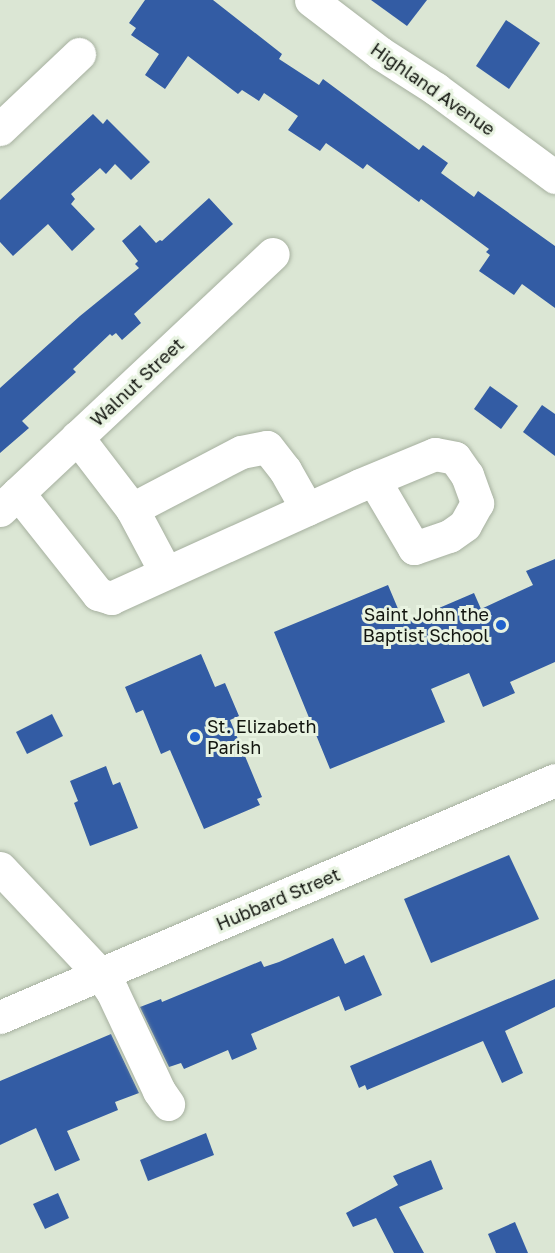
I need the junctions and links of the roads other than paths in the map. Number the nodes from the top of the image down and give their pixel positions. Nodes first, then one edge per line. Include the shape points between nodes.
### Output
1 (311, 0) edge
2 (79, 54) dead end
3 (0, 129) edge
4 (555, 177) edge
5 (273, 254) dead end
6 (77, 437) junction
7 (377, 480) dead end
8 (9, 501) edge
9 (132, 509) junction
10 (307, 509) junction
11 (166, 573) junction
12 (555, 780) edge
13 (0, 868) edge
14 (100, 974) junction
15 (0, 1017) edge
16 (168, 1104) dead end

1 - 4 street, Highland Avenue
2 - 3 street
5 - 6 street, Walnut Street
6 - 8 street, Walnut Street
6 - 9 street
7 - 10 street
8 - 11 street via 98,594 111,598
9 - 10 street via 241,452 267,447
9 - 11 street
10 - 11 street
12 - 14 street, Hubbard Street
13 - 14 street
14 - 15 street, Hubbard Street
14 - 16 street

